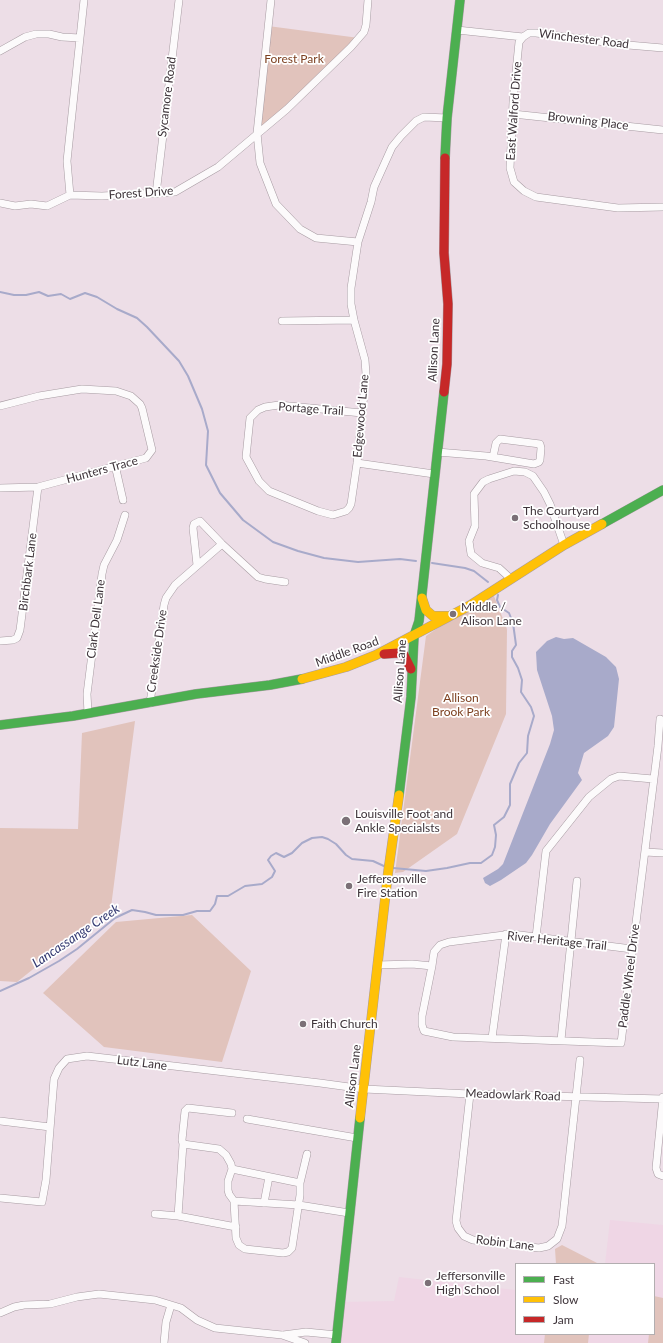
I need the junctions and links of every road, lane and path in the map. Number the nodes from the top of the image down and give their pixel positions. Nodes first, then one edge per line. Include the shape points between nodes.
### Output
1 (84, 0) edge
2 (179, 0) edge
3 (271, 0) edge
4 (368, 0) edge
5 (460, 0) edge
6 (458, 30) junction
7 (524, 37) junction
8 (80, 38) junction
9 (663, 48) edge
10 (0, 50) edge
11 (513, 114) junction
12 (447, 118) junction
13 (663, 130) edge
14 (257, 133) junction
15 (156, 194) junction
16 (70, 195) junction
17 (0, 203) edge
18 (662, 207) edge
19 (358, 242) junction
20 (354, 320) junction
21 (282, 321) dead end
22 (0, 406) edge
23 (362, 413) junction
24 (437, 452) junction
25 (494, 457) junction
26 (357, 463) junction
27 (115, 465) junction
28 (434, 474) junction
29 (38, 487) junction
30 (0, 488) edge
31 (663, 490) edge
32 (124, 500) dead end
33 (339, 514) joint
34 (125, 515) dead end
35 (222, 544) junction
36 (564, 545) junction
37 (197, 565) junction
38 (511, 579) junction
39 (285, 582) dead end
40 (422, 592) junction
41 (451, 615) junction
42 (414, 636) junction
43 (0, 641) edge
44 (376, 655) junction
45 (412, 671) junction
46 (150, 702) junction
47 (88, 713) junction
48 (660, 719) dead end
49 (0, 725) edge
50 (653, 779) junction
51 (645, 852) junction
52 (663, 853) edge
53 (577, 881) dead end
54 (506, 934) junction
55 (536, 937) junction
56 (570, 941) junction
57 (632, 949) junction
58 (377, 965) junction
59 (432, 966) junction
60 (492, 1038) junction
61 (560, 1040) junction
62 (580, 1060) dead end
63 (364, 1089) junction
64 (470, 1094) junction
65 (577, 1097) junction
66 (663, 1098) edge
67 (232, 1113) dead end
68 (247, 1119) dead end
69 (0, 1122) edge
70 (50, 1127) junction
71 (357, 1138) junction
72 (183, 1144) junction
73 (307, 1154) dead end
74 (232, 1169) junction
75 (663, 1176) edge
76 (270, 1177) junction
77 (300, 1183) junction
78 (0, 1198) edge
79 (234, 1201) junction
80 (264, 1203) junction
81 (299, 1205) junction
82 (349, 1213) junction
83 (155, 1214) dead end
84 (178, 1216) junction
85 (236, 1227) junction
86 (171, 1305) junction
87 (0, 1313) edge
88 (282, 1335) junction
89 (336, 1339) edge
90 (164, 1343) edge
91 (305, 1343) edge

1 - 8 street
2 - 15 street, Sycamore Road
3 - 14 street
4 - 14 street, Forest Drive via 366,24 359,38 287,110
5 - 6 main road, Allison Lane
6 - 7 street, Winchester Road
6 - 12 main road, Allison Lane
7 - 9 street, Winchester Road via 536,33
7 - 11 street, East Walford Drive via 519,42
8 - 10 street via 36,34
8 - 16 street via 67,161
11 - 13 street, Browning Place
11 - 18 street, East Walford Drive via 510,168 514,182 524,191 536,197 618,208
12 - 19 street, Edgewood Lane via 424,117 416,121 392,148 374,187
12 - 24 main road, Allison Lane via 444,182 447,364
14 - 15 street, Forest Drive via 218,167 175,192
14 - 19 street via 260,164 276,204 300,229 316,238
15 - 16 street, Forest Drive
16 - 17 street via 47,206 15,206
19 - 20 street, Edgewood Lane via 351,304
20 - 21 street
20 - 23 street, Edgewood Lane via 365,360
22 - 27 street, Hunters Trace via 82,389 116,391 131,396 142,408 152,450 146,458
23 - 26 street, Edgewood Lane
23 - 33 street, Portage Trail via 279,405 258,410 250,418 246,457 265,488 318,511
24 - 25 street
24 - 28 main road, Allison Lane
25 - 25 street via 537,464 542,448 540,444 500,439 496,443
26 - 28 street
26 - 33 street, Edgewood Lane via 351,504 346,511
27 - 29 street, Hunters Trace
27 - 32 street
28 - 40 main road, Allison Lane
29 - 30 street, Hunters Trace
29 - 43 street, Birchbark Lane via 20,630 17,638
31 - 36 main road, Middle Road
34 - 47 street, Clark Dell Lane via 102,574 87,694
35 - 37 street, Creekside Drive
35 - 37 street via 202,522 194,524
35 - 39 street via 258,577
36 - 38 main road, Middle Road
36 - 38 street via 550,504 533,476 514,471 483,482 474,494 474,526 469,541 471,554 482,563 499,568
37 - 46 street, Creekside Drive via 175,585 166,598
38 - 41 main road, Middle Road
40 - 41 main road via 426,610 433,616 444,618
40 - 42 main road, Allison Lane via 419,621
41 - 42 main road, Middle Road
42 - 44 main road, Middle Road
42 - 45 main road, Allison Lane
44 - 45 main road via 404,655
44 - 46 main road, Middle Road via 315,676
45 - 58 main road, Allison Lane via 408,728
46 - 47 main road, Middle Road
47 - 49 main road, Middle Road
48 - 50 street, Paddle Wheel Drive
50 - 51 street, Paddle Wheel Drive
50 - 55 street via 619,776 611,779 589,797 546,851
51 - 52 street
51 - 57 street, Paddle Wheel Drive
53 - 56 street
54 - 55 street, River Heritage Trail
54 - 59 street, River Heritage Trail via 440,945 434,952
54 - 60 street
55 - 56 street, River Heritage Trail
56 - 57 street, River Heritage Trail
56 - 61 street
57 - 61 street, Paddle Wheel Drive via 621,1043
58 - 59 street
58 - 63 main road, Allison Lane
59 - 60 street, Paddle Wheel Drive via 422,1016 424,1031 452,1037
60 - 61 street, Paddle Wheel Drive
62 - 65 street, Robin Lane
63 - 64 street, Meadowlark Road
63 - 70 street, Lutz Lane via 87,1056 67,1059 59,1068 54,1079
63 - 71 main road, Allison Lane
64 - 65 street, Meadowlark Road
64 - 65 street, Robin Lane via 456,1221 458,1228 464,1236 473,1240 539,1248 548,1246 557,1239 562,1226
65 - 66 street, Meadowlark Road
66 - 75 street via 656,1168 658,1174
67 - 72 street via 188,1108 185,1111
68 - 71 street
69 - 70 street
70 - 78 street, Lutz Lane via 42,1202
71 - 82 main road, Allison Lane
72 - 74 street via 219,1149 226,1156
72 - 84 street
73 - 77 street
74 - 76 street
74 - 79 street via 228,1190
76 - 77 street
76 - 80 street
77 - 81 street
79 - 80 street
79 - 85 street
80 - 81 street
81 - 82 street
81 - 85 street via 292,1248 288,1252 245,1250 236,1238
82 - 89 main road, Allison Lane
83 - 84 street
84 - 85 street
86 - 87 street via 155,1300 99,1294 57,1303 24,1305
86 - 88 street via 216,1328
86 - 90 street
88 - 89 street via 306,1332
88 - 91 street

